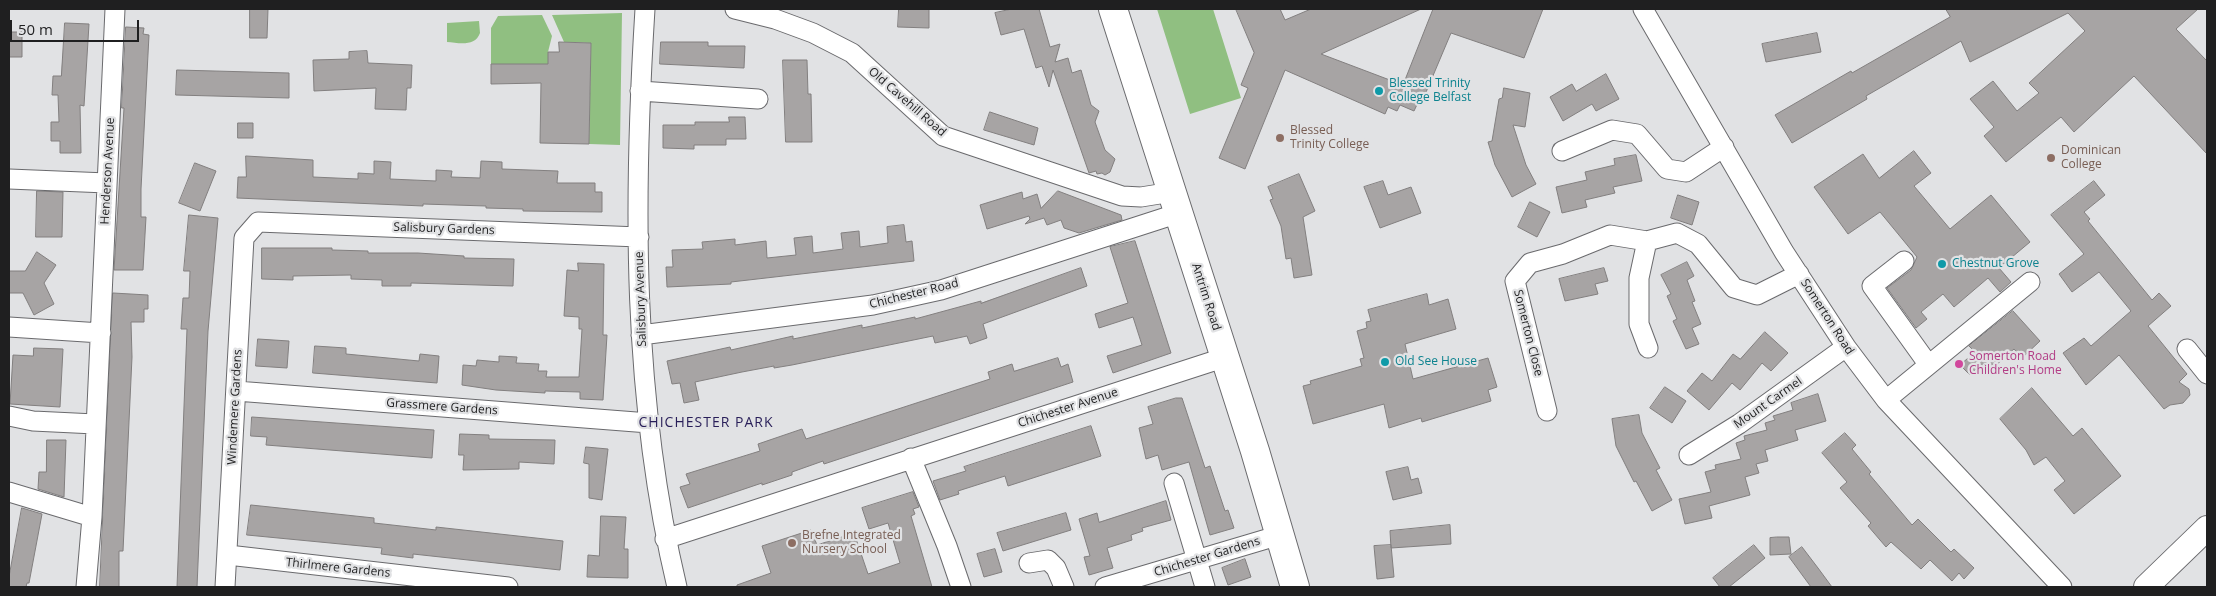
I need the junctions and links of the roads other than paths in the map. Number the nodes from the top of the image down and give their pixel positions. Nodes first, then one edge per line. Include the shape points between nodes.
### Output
1 (115, 9) edge
2 (645, 9) edge
3 (736, 9) edge
4 (1113, 9) edge
5 (1643, 9) edge
6 (640, 91) junction
7 (758, 99) dead end
8 (1724, 147) junction
9 (1562, 151) dead end
10 (9, 179) edge
11 (107, 183) junction
12 (1176, 203) junction
13 (251, 228) joint
14 (639, 237) junction
15 (1647, 241) junction
16 (1904, 261) dead end
17 (1799, 274) junction
18 (2030, 282) dead end
19 (9, 326) edge
20 (101, 333) junction
21 (641, 335) junction
22 (1846, 347) junction
23 (1648, 348) dead end
24 (2187, 349) dead end
25 (1226, 358) junction
26 (1928, 364) junction
27 (2207, 374) edge
28 (236, 391) junction
29 (1886, 400) junction
30 (1547, 411) dead end
31 (9, 416) edge
32 (648, 423) junction
33 (95, 424) junction
34 (1689, 456) dead end
35 (911, 458) junction
36 (1174, 483) dead end
37 (9, 492) edge
38 (92, 517) junction
39 (2207, 528) edge
40 (1280, 535) junction
41 (665, 539) junction
42 (228, 555) junction
43 (1196, 560) junction
44 (1030, 563) dead end
45 (86, 587) edge
46 (225, 587) edge
47 (508, 587) edge
48 (677, 587) edge
49 (961, 587) edge
50 (1064, 587) edge
51 (1105, 587) edge
52 (1205, 587) edge
53 (1295, 587) edge
54 (2062, 587) edge
55 (2146, 587) edge

1 - 11 street, Henderson Avenue
2 - 6 street, Salisbury Avenue
3 - 12 street, Old Cavehill Road via 813,33 852,53 943,136 1122,196
4 - 12 main road, Antrim Road
5 - 8 street, Somerton Road
6 - 7 street
6 - 14 street, Salisbury Avenue
8 - 9 street via 1686,172 1667,169 1637,134 1612,130
8 - 17 street, Somerton Road
10 - 11 street
11 - 20 street, Henderson Avenue
12 - 21 street, Chichester Road via 940,290 873,305
12 - 25 main road, Antrim Road
13 - 14 street, Salisbury Gardens via 258,222
13 - 28 street, Windemere Gardens via 244,238
14 - 21 street, Salisbury Avenue
15 - 17 street, Somerton Close via 1677,232 1698,244 1734,288 1757,295
15 - 23 street via 1638,278 1639,324
15 - 30 street, Somerton Close via 1610,235 1530,263 1515,281
16 - 26 street via 1872,286
17 - 22 street, Somerton Road
18 - 26 street
19 - 20 street
20 - 33 street, Henderson Avenue
21 - 32 street, Salisbury Avenue
22 - 29 street, Somerton Road
22 - 34 street, Mount Carmel
24 - 27 street
25 - 35 street, Chichester Avenue
25 - 40 main road, Antrim Road
26 - 29 street
28 - 32 street, Grassmere Gardens
28 - 42 street, Windemere Gardens
29 - 54 street, Somerton Road
31 - 33 street via 33,421
32 - 41 street, Salisbury Avenue
33 - 38 street, Henderson Avenue
35 - 41 street, Chichester Avenue
35 - 49 street
36 - 43 street
37 - 38 street
38 - 45 street, Henderson Avenue
39 - 55 street
40 - 43 street, Chichester Gardens
40 - 53 main road, Antrim Road
41 - 48 street, Salisbury Avenue
42 - 46 street, Windemere Gardens
42 - 47 street, Thirlmere Gardens
43 - 51 street, Chichester Gardens
43 - 52 street
44 - 50 street via 1048,560 1056,568

